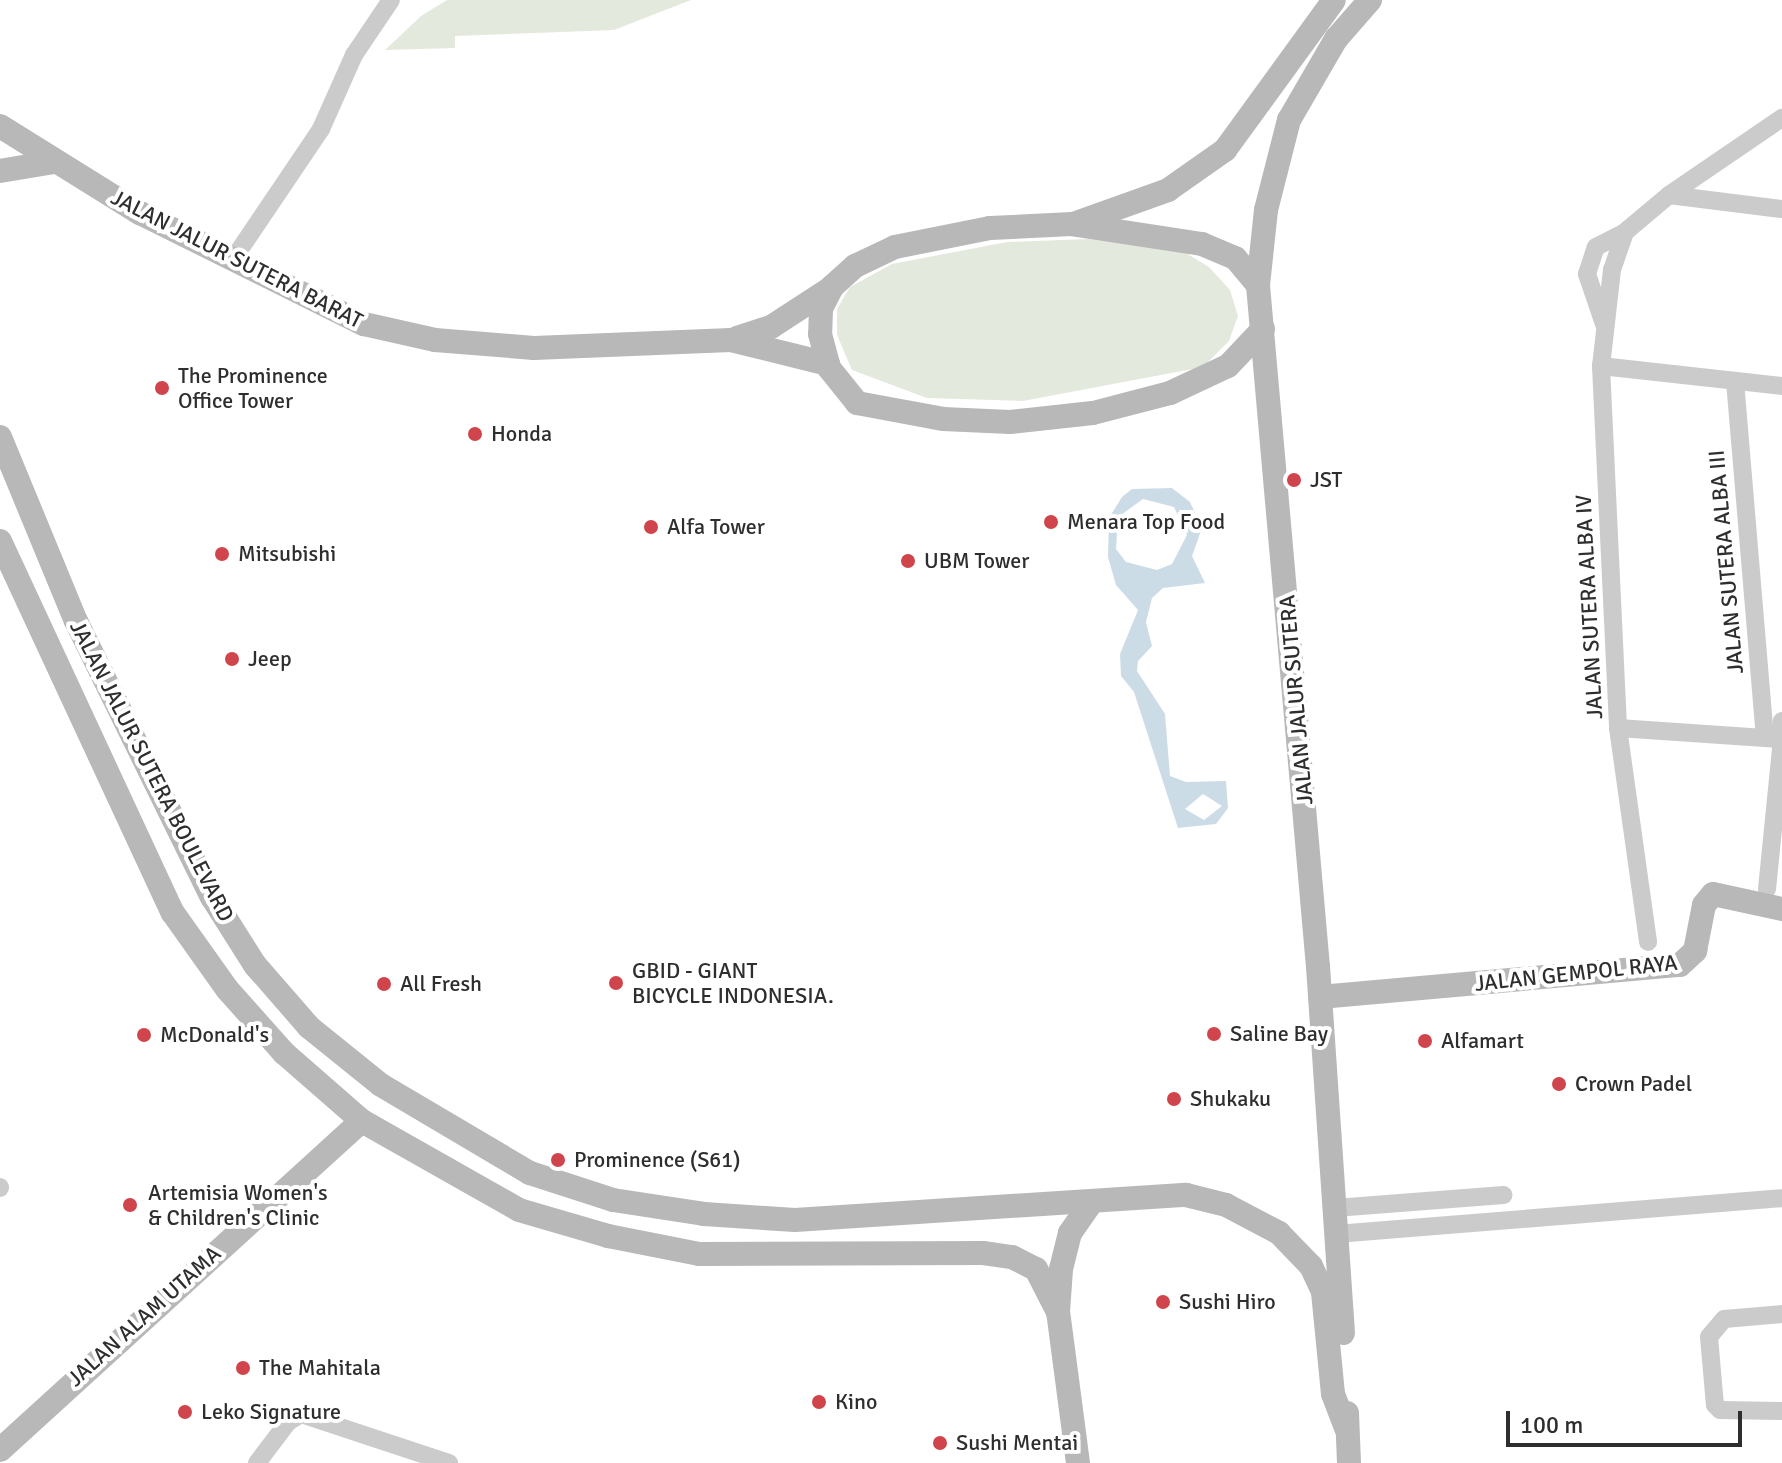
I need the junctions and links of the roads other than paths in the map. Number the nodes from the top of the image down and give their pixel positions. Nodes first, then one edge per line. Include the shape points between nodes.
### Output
1 (391, 0) edge
2 (1334, 0) edge
3 (1370, 0) edge
4 (0, 110) edge
5 (1782, 118) edge
6 (6, 130) edge
7 (54, 162) junction
8 (0, 171) edge
9 (1669, 195) junction
10 (1782, 209) edge
11 (1072, 224) junction
12 (1625, 232) junction
13 (232, 261) junction
14 (1258, 285) junction
15 (832, 287) junction
16 (1604, 324) junction
17 (1263, 329) junction
18 (731, 340) junction
19 (828, 364) junction
20 (1601, 366) junction
21 (1735, 381) junction
22 (1782, 386) edge
23 (0, 437) edge
24 (0, 541) edge
25 (1618, 728) junction
26 (1777, 734) edge
27 (1775, 899) edge
28 (1648, 942) dead end
29 (1320, 997) junction
30 (362, 1121) junction
31 (1503, 1195) dead end
32 (1782, 1198) edge
33 (1092, 1202) junction
34 (1335, 1208) junction
35 (1336, 1234) junction
36 (1058, 1312) junction
37 (1782, 1314) edge
38 (1782, 1411) edge
39 (1346, 1428) junction
40 (0, 1450) edge
41 (257, 1463) edge
42 (449, 1463) edge
43 (1078, 1463) edge
44 (1349, 1463) edge

1 - 13 street via 354,55 321,129
2 - 11 main road via 1225,150 1168,190
3 - 14 main road, JALAN JALUR SUTERA via 1329,49 1289,120 1266,210
4 - 6 main road
5 - 9 street, JALAN SUTERA ALBA IV
6 - 7 main road, JALAN JALUR SUTERA BARAT
7 - 8 main road
7 - 13 main road, JALAN JALUR SUTERA BARAT
9 - 10 street
9 - 12 street, JALAN SUTERA ALBA IV
11 - 14 main road via 1202,244 1235,258
11 - 15 main road, JALAN JALUR SUTERA BARAT via 990,228 895,247 855,266
12 - 16 street, JALAN SUTERA ALBA IV
12 - 16 street, JALAN SUTERA ALBA IV via 1601,243 1587,265 1590,292
13 - 18 main road, JALAN JALUR SUTERA BARAT via 364,324 435,340 534,348
14 - 17 main road, JALAN JALUR SUTERA
15 - 18 main road, JALAN JALUR SUTERA BARAT via 771,327
15 - 19 main road via 821,309
16 - 20 street, JALAN SUTERA ALBA IV
17 - 19 main road via 1240,356 1207,379 1093,413 1010,422 878,410 857,403
17 - 29 main road, JALAN JALUR SUTERA
18 - 19 main road, JALAN JALUR SUTERA BARAT
20 - 21 street
20 - 25 street, JALAN SUTERA ALBA IV
21 - 22 street
21 - 26 street, JALAN SUTERA ALBA III
23 - 33 main road, JALAN JALUR SUTERA BOULEVARD via 76,621 212,897 255,965 309,1027 381,1085 530,1173 613,1200 795,1220
24 - 30 main road, JALAN JALUR SUTERA BOULEVARD via 173,913 227,989 275,1043
25 - 26 street, JALAN SUTERA ALBA IV
25 - 28 street
26 - 27 street, JALAN SUTERA ALBA III
27 - 29 main road, JALAN GEMPOL RAYA via 1713,894 1704,905 1695,951 1680,965
29 - 34 main road, JALAN JALUR SUTERA
30 - 36 main road, JALAN JALUR SUTERA BOULEVARD via 519,1210 608,1236 715,1255 1012,1257 1036,1269
30 - 40 main road, JALAN ALAM UTAMA
31 - 34 street
32 - 35 street
33 - 36 main road via 1070,1233
33 - 39 main road, JALAN JALUR SUTERA via 1186,1195 1226,1205 1279,1233 1311,1266 1323,1292 1333,1394
34 - 35 main road, JALAN JALUR SUTERA
35 - 39 main road, JALAN JALUR SUTERA
36 - 43 main road
37 - 38 street via 1724,1319 1709,1337 1715,1405 1720,1410
39 - 44 main road, JALAN JALUR SUTERA
41 - 42 street via 288,1422 301,1414

